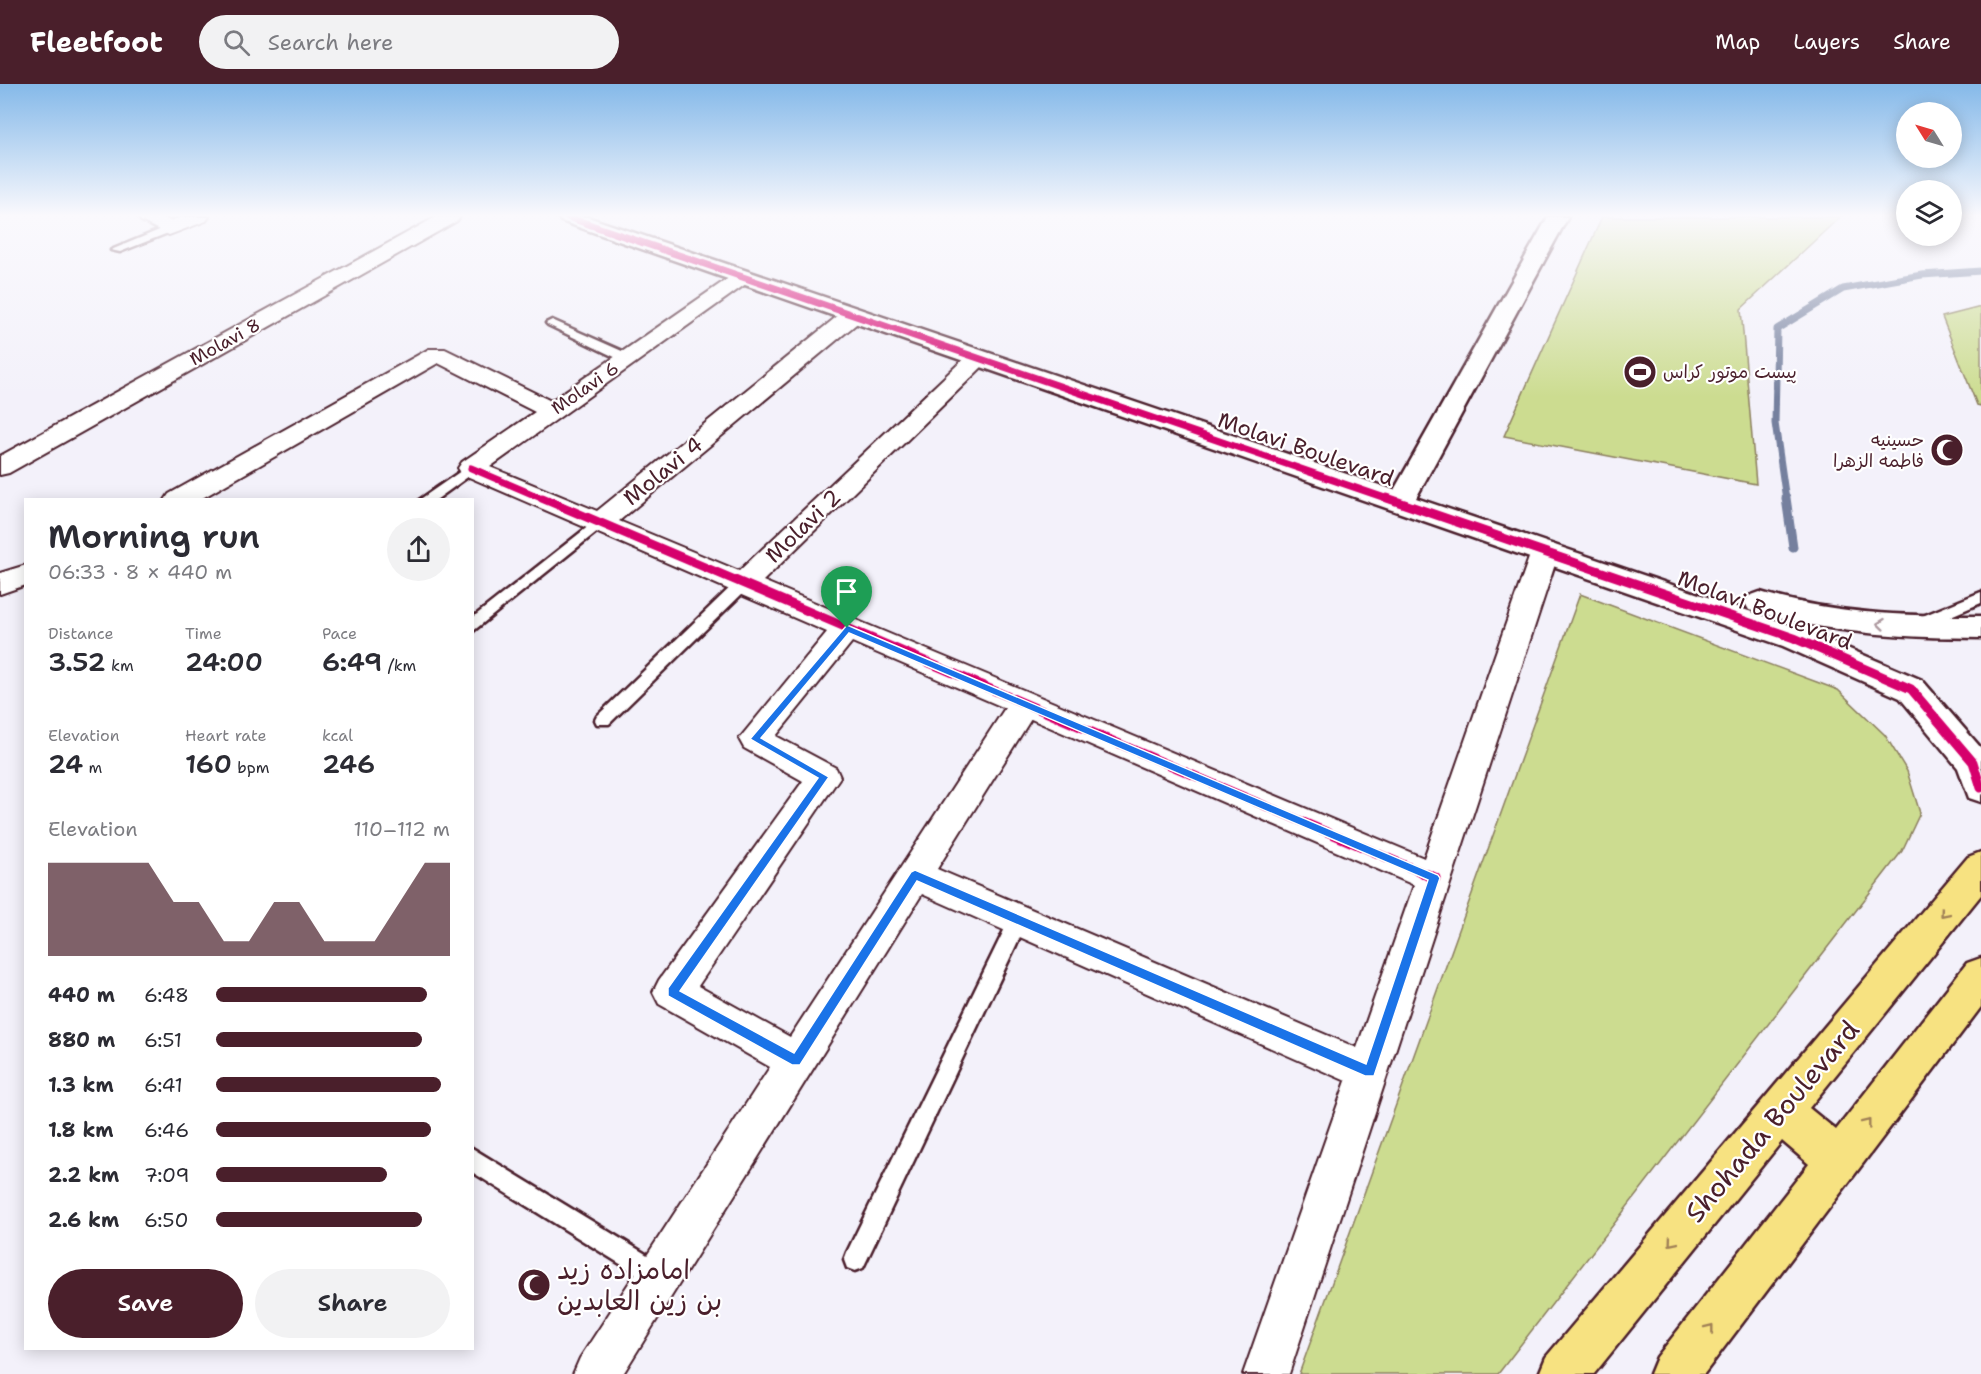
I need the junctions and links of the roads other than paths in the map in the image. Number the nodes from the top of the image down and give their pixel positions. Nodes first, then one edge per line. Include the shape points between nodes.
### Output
1 (342, 277) edge
2 (743, 277) joint
3 (773, 277) edge
4 (1525, 277) edge
5 (853, 315) junction
6 (552, 323) dead end
7 (627, 358) junction
8 (978, 358) junction
9 (553, 411) junction
10 (0, 467) edge
11 (471, 468) junction
12 (1405, 494) junction
13 (182, 498) edge
14 (429, 498) edge
15 (599, 523) junction
16 (1545, 552) junction
17 (24, 575) edge
18 (0, 584) edge
19 (743, 584) junction
20 (1981, 597) edge
21 (474, 625) edge
22 (1797, 627) junction
23 (1910, 627) junction
24 (1981, 627) edge
25 (847, 628) junction
26 (1024, 704) junction
27 (603, 720) dead end
28 (1981, 788) edge
29 (1981, 868) edge
30 (915, 875) junction
31 (1435, 878) junction
32 (1018, 920) junction
33 (1981, 976) edge
34 (796, 1061) junction
35 (1369, 1072) junction
36 (1780, 1112) junction
37 (474, 1160) edge
38 (1839, 1160) junction
39 (855, 1260) dead end
40 (659, 1275) junction
41 (596, 1374) edge
42 (1266, 1374) edge
43 (1563, 1374) edge
44 (1674, 1374) edge

1 - 10 street, Molavi 8
2 - 5 street, Molavi Boulevard
2 - 7 street, Molavi 6
3 - 12 street, Molavi Boulevard
4 - 12 street
5 - 8 street, Molavi Boulevard
5 - 15 street, Molavi 4
6 - 7 lane
7 - 9 street, Molavi 6
8 - 12 street, Molavi Boulevard
8 - 19 street, Molavi 2
9 - 11 street, Molavi 6
9 - 13 street via 437,354
11 - 14 lane, Molavi 6
11 - 15 street
12 - 16 street, Molavi Boulevard
12 - 22 street, Molavi Boulevard
15 - 19 street
15 - 21 lane, Molavi 4
16 - 22 street, Molavi Boulevard
16 - 31 street
17 - 18 street
19 - 25 street
19 - 27 lane, Molavi 2
20 - 23 lane
23 -> 22 street, Molavi Boulevard
22 - 28 street, Molavi Boulevard via 1911,689 1973,762
23 - 24 street, Molavi Boulevard
25 - 26 street
25 - 34 street via 754,739 824,777 672,992
26 - 30 street
26 - 31 street
29 -> 36 main road, Shohada Boulevard
30 - 32 street
30 - 34 street
31 - 35 street
32 - 35 street
32 - 39 lane
38 -> 33 main road
34 - 40 street
35 - 42 street
36 - 38 main road
36 -> 43 main road, Shohada Boulevard
37 - 40 lane
44 -> 38 main road
40 - 41 street

